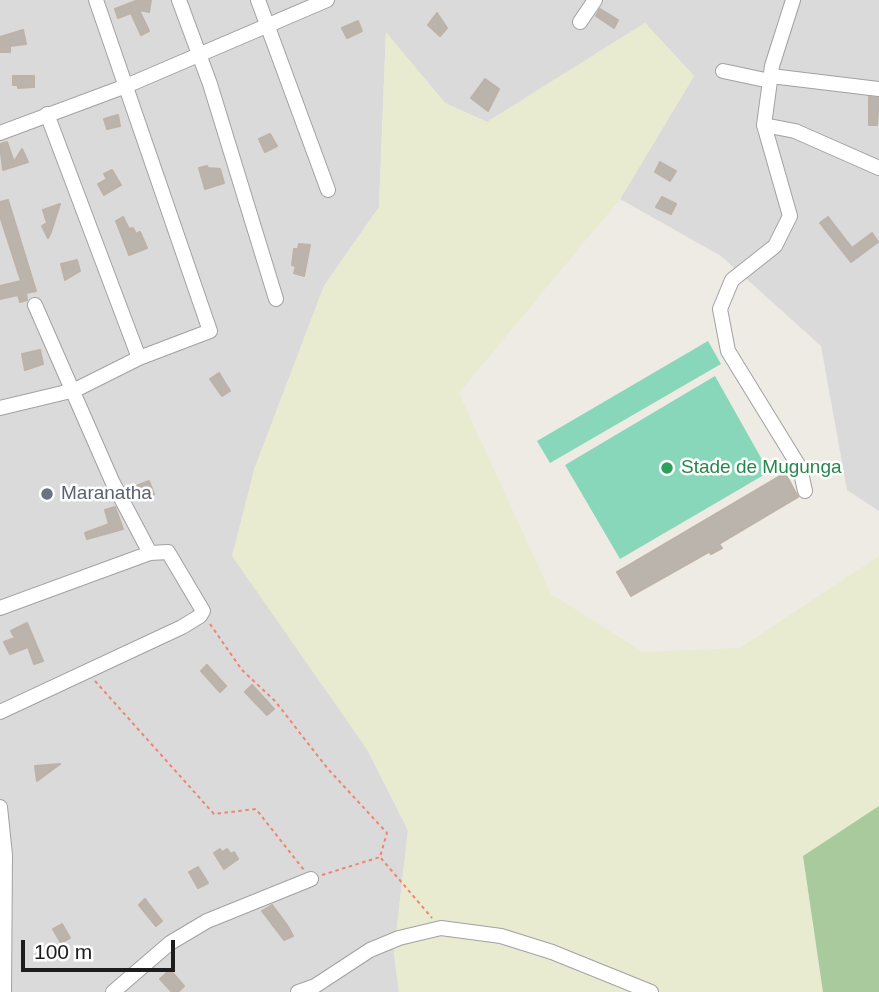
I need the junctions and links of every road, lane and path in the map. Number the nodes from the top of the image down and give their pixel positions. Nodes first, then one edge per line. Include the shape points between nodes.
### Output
1 (96, 0) edge
2 (179, 0) edge
3 (258, 0) edge
4 (327, 0) edge
5 (594, 0) edge
6 (793, 0) edge
7 (580, 22) dead end
8 (268, 27) junction
9 (199, 55) junction
10 (723, 71) dead end
11 (770, 78) junction
12 (126, 86) junction
13 (879, 89) edge
14 (47, 114) junction
15 (764, 125) junction
16 (0, 133) edge
17 (879, 168) edge
18 (328, 190) dead end
19 (276, 299) dead end
20 (35, 305) dead end
21 (139, 358) junction
22 (75, 390) junction
23 (0, 408) edge
24 (805, 491) dead end
25 (150, 553) junction
26 (0, 608) edge
27 (203, 611) junction
28 (87, 672) junction
29 (0, 712) edge
30 (0, 807) edge
31 (380, 857) junction
32 (311, 879) junction
33 (441, 928) junction
34 (4, 992) edge
35 (113, 992) edge
36 (298, 992) edge
37 (651, 992) edge

1 - 12 street
2 - 9 street
3 - 8 street
4 - 8 street
5 - 7 street
6 - 11 street
8 - 9 street
8 - 18 street
9 - 12 street
9 - 19 street
10 - 11 street
11 - 13 street
11 - 15 street
12 - 14 street
12 - 21 street via 210,331
14 - 16 street
14 - 21 street
15 - 17 street via 795,131
15 - 24 street via 790,216 775,246 732,280 720,309 728,351 800,468
20 - 22 street
21 - 22 street
22 - 23 street
22 - 25 street via 112,481
25 - 26 street
25 - 27 street via 168,552
27 - 28 street via 183,627
27 - 31 path via 242,670 275,701 328,769 387,833
28 - 29 street
28 - 32 path via 214,814 256,809
30 - 34 street via 5,855
31 - 32 path
31 - 33 path
32 - 35 street via 207,921 170,943
33 - 36 street via 370,950
33 - 37 street via 514,940

